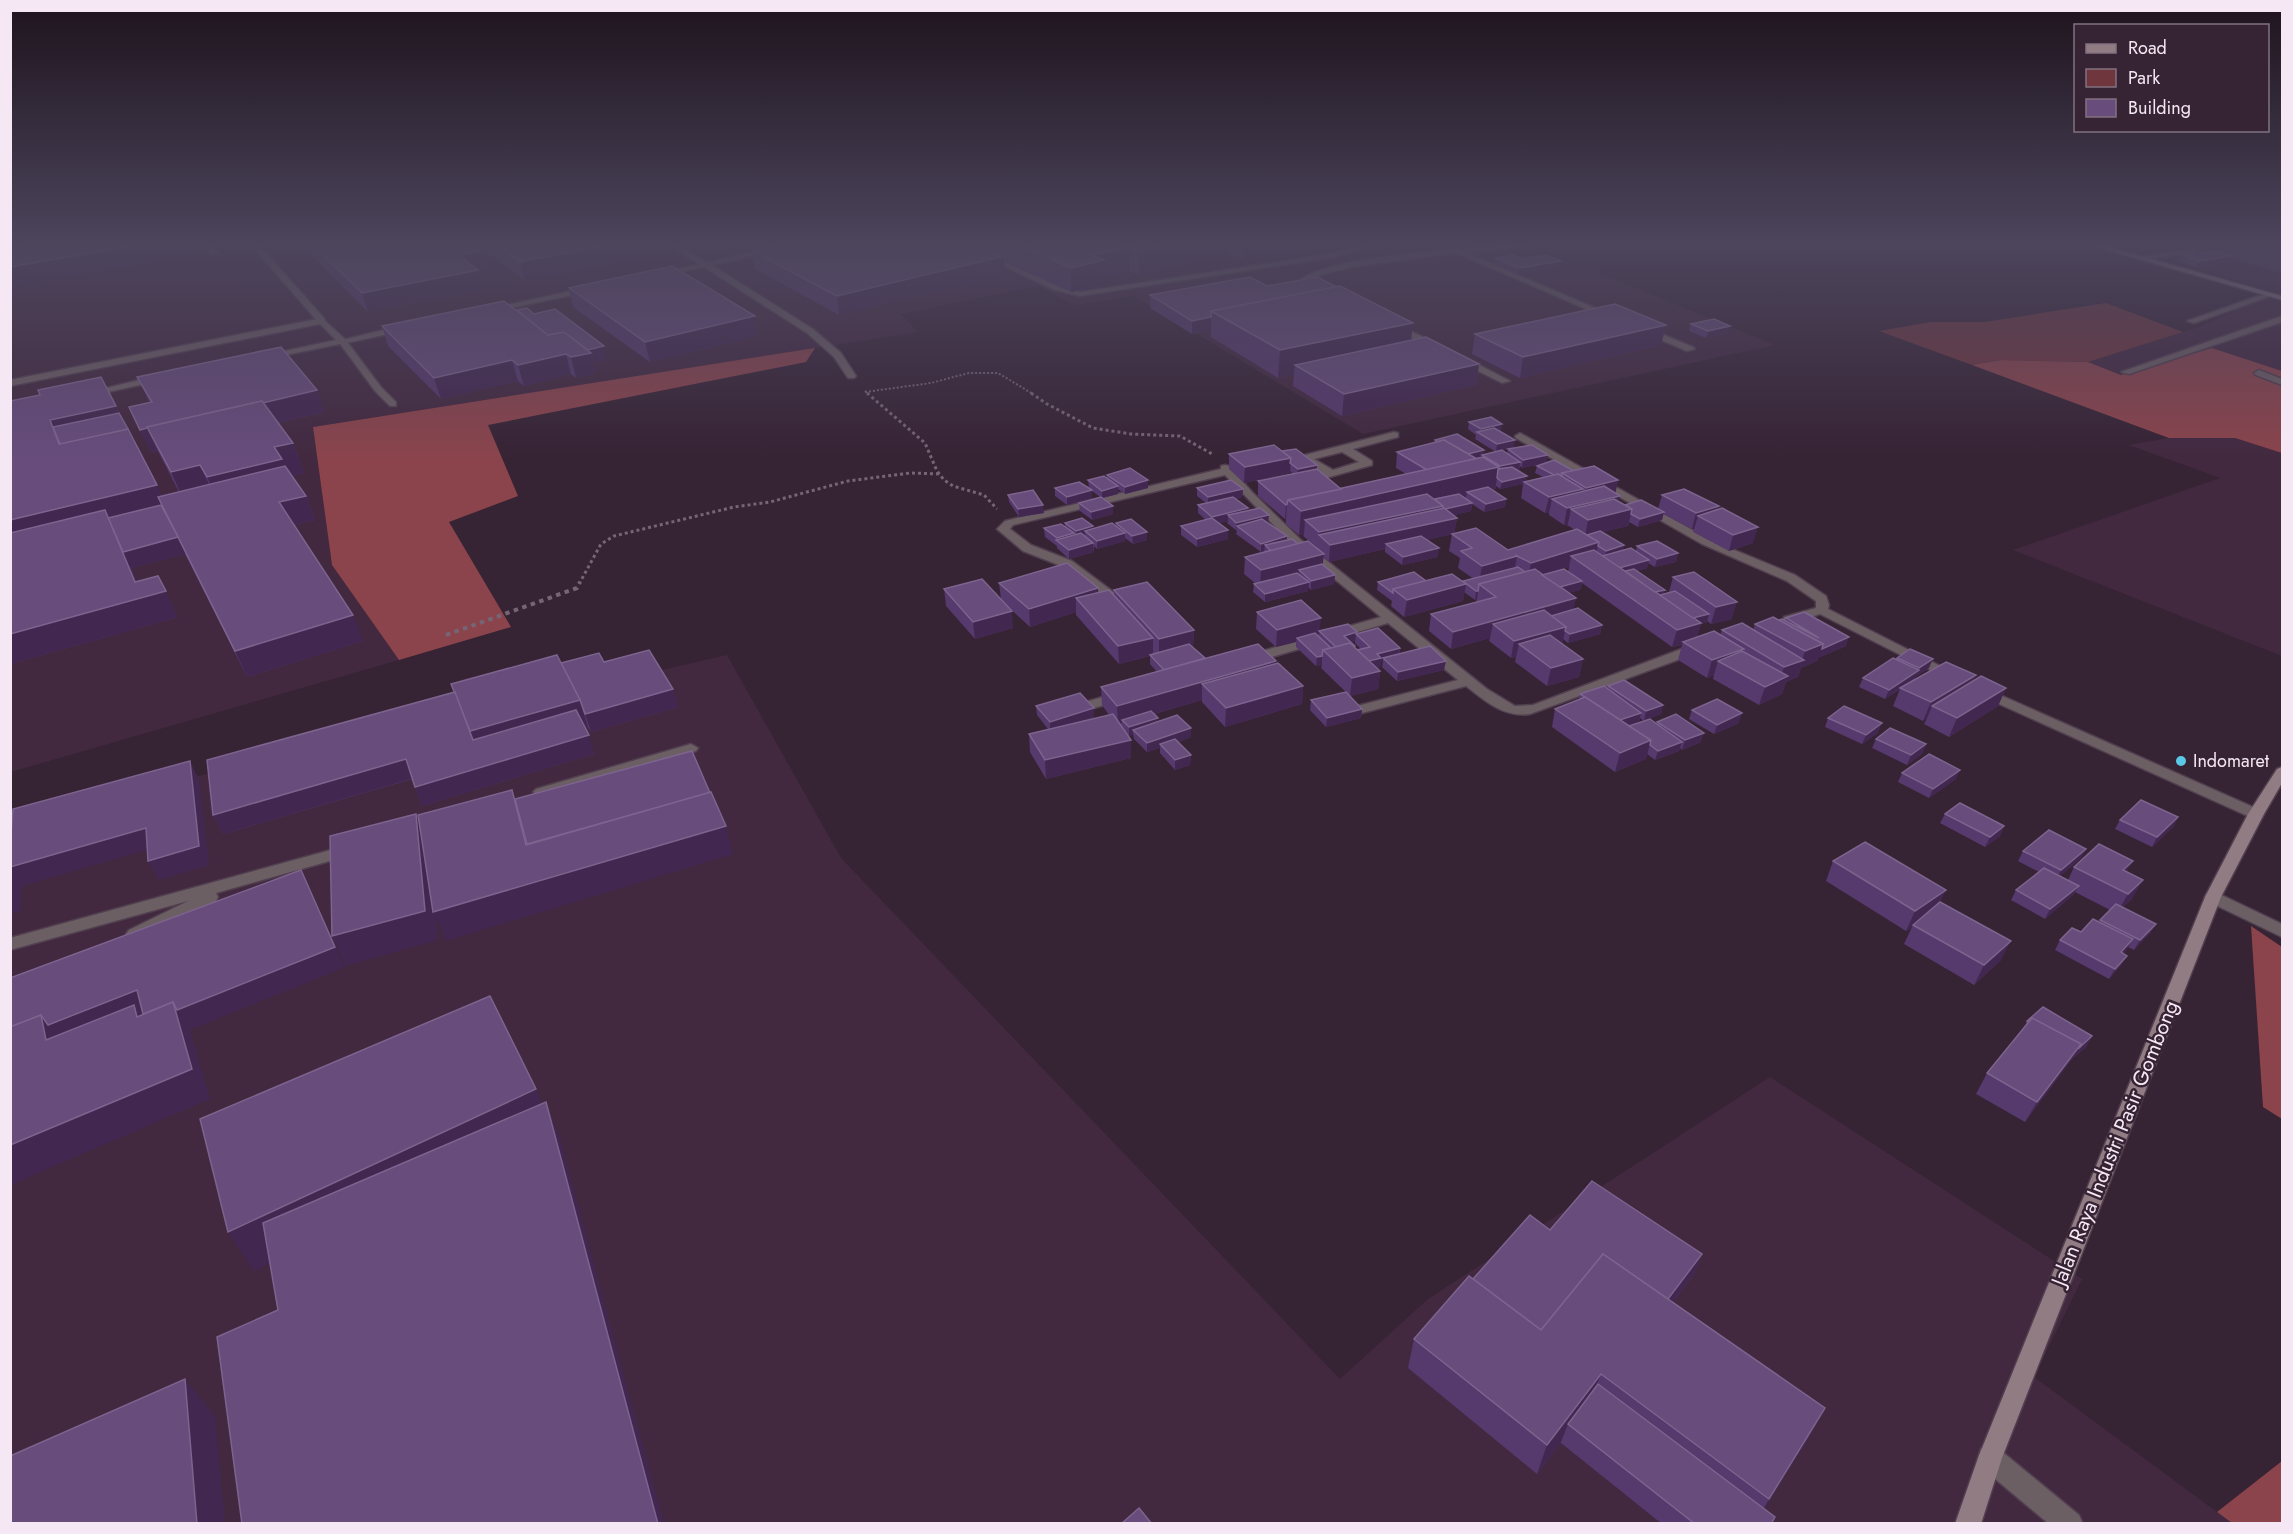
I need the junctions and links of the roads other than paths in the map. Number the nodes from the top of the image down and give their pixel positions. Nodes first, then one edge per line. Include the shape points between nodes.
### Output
1 (317, 317) edge
2 (787, 317) edge
3 (1611, 317) edge
4 (2204, 317) edge
5 (2283, 319) edge
6 (321, 321) junction
7 (2191, 321) dead end
8 (1388, 323) edge
9 (1626, 323) edge
10 (413, 326) edge
11 (1637, 327) edge
12 (342, 341) junction
13 (1441, 349) edge
14 (1690, 349) dead end
15 (1452, 354) edge
16 (251, 360) edge
17 (2126, 372) dead end
18 (2259, 373) dead end
19 (171, 376) edge
20 (851, 376) road end
21 (1505, 381) dead end
22 (10, 382) edge
23 (2283, 382) edge
24 (79, 395) edge
25 (393, 404) dead end
26 (1394, 435) dead end
27 (1520, 436) dead end
28 (1344, 448) junction
29 (1332, 474) junction
30 (1289, 484) edge
31 (1116, 600) edge
32 (1821, 610) junction
33 (1391, 618) junction
34 (1775, 624) edge
35 (1710, 644) edge
36 (1231, 664) edge
37 (1470, 681) junction
38 (1128, 694) edge
39 (1094, 704) edge
40 (1362, 708) edge
41 (691, 747) dead end
42 (2281, 779) edge
43 (531, 796) edge
44 (2256, 814) junction
45 (360, 847) edge
46 (234, 885) junction
47 (2213, 897) junction
48 (2283, 931) edge
49 (119, 943) edge
50 (10, 944) edge
51 (1990, 1458) junction
52 (1968, 1524) edge
53 (2070, 1524) edge

1 - 6 street
2 - 20 street via 838,355
3 - 9 street
4 - 7 street
5 - 17 street
6 - 12 street
6 - 22 street
8 - 13 street
10 - 12 street
11 - 14 street
12 - 16 street
12 - 25 street
15 - 21 street
18 - 23 street
19 - 24 street
26 - 28 street
27 - 32 street via 1706,542 1791,578 1822,599
28 - 29 street via 1368,463
28 - 29 street via 1305,458
29 - 30 street
31 - 33 street via 1068,564 1026,548 1003,529 1009,523 1226,469 1252,493 1269,518
32 - 34 street
32 - 44 street via 2005,702
33 - 36 street
33 - 37 street
35 - 37 street via 1526,711 1510,709
37 - 40 street
38 - 39 street
41 - 43 street
42 - 44 main road, Jalan Raya Industri Pasir Gombong
44 - 47 main road, Jalan Raya Industri Pasir Gombong
45 - 46 street
46 - 49 street
46 - 50 street
47 - 48 street
47 - 51 main road, Jalan Raya Industri Pasir Gombong
51 - 52 main road, Jalan Raya Industri Pasir Gombong
51 - 53 street

